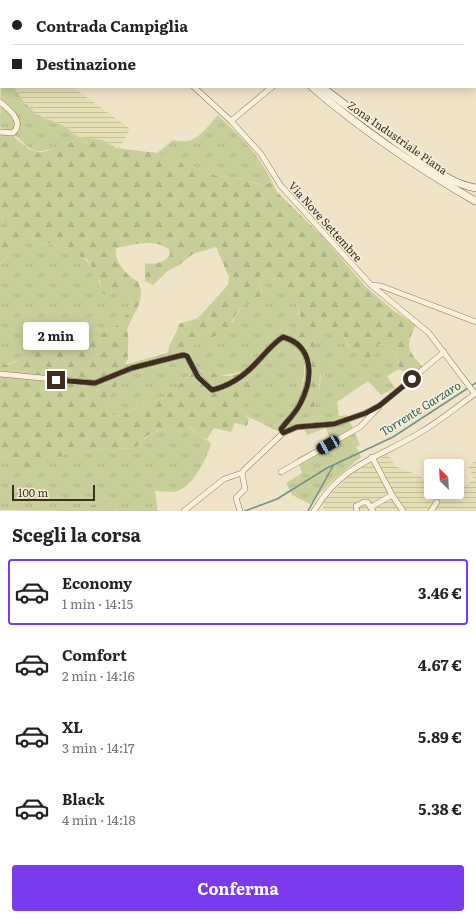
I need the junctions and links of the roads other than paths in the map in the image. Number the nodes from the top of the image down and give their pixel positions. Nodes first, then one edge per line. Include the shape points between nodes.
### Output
1 (195, 88) edge
2 (271, 88) edge
3 (313, 88) edge
4 (323, 88) edge
5 (0, 102) edge
6 (231, 121) junction
7 (0, 132) edge
8 (476, 188) edge
9 (476, 192) edge
10 (476, 202) edge
11 (371, 286) junction
12 (476, 322) edge
13 (444, 352) junction
14 (0, 374) edge
15 (476, 393) edge
16 (379, 406) junction
17 (283, 433) junction
18 (372, 457) junction
19 (281, 472) dead end
20 (242, 473) junction
21 (392, 495) junction
22 (437, 502) dead end
23 (372, 509) edge
24 (316, 510) edge
25 (184, 511) edge
26 (240, 511) edge
27 (357, 511) edge
28 (403, 511) edge
29 (430, 511) edge

1 - 6 street, Via Nove Settembre
2 - 6 street
3 - 10 main road, Zona Industriale Piana via 385,143
4 - 8 main road, Zona Industriale Piana via 446,177 466,187
5 - 7 street via 14,113 17,125 13,133
6 - 11 street, Via Nove Settembre via 261,154 281,186
9 - 10 main road
11 - 12 street via 381,286
11 - 13 street, Via Nove Settembre via 419,323
13 - 15 street, Via Nove Settembre
13 - 16 street
14 - 17 street via 95,383 132,368 183,355 187,356 198,377 212,390 236,380 283,337 302,347 306,356 308,378 307,390 300,405 281,429
15 - 18 street via 422,432
16 - 17 street via 334,424 297,427
16 - 19 street via 360,427
17 - 20 street
18 - 21 street
18 - 24 street via 351,469 336,482 324,495
20 - 25 street via 224,479
20 - 26 street via 244,489 236,498
21 - 23 street
21 - 28 street
22 - 29 street
23 - 27 street via 364,502 356,506

